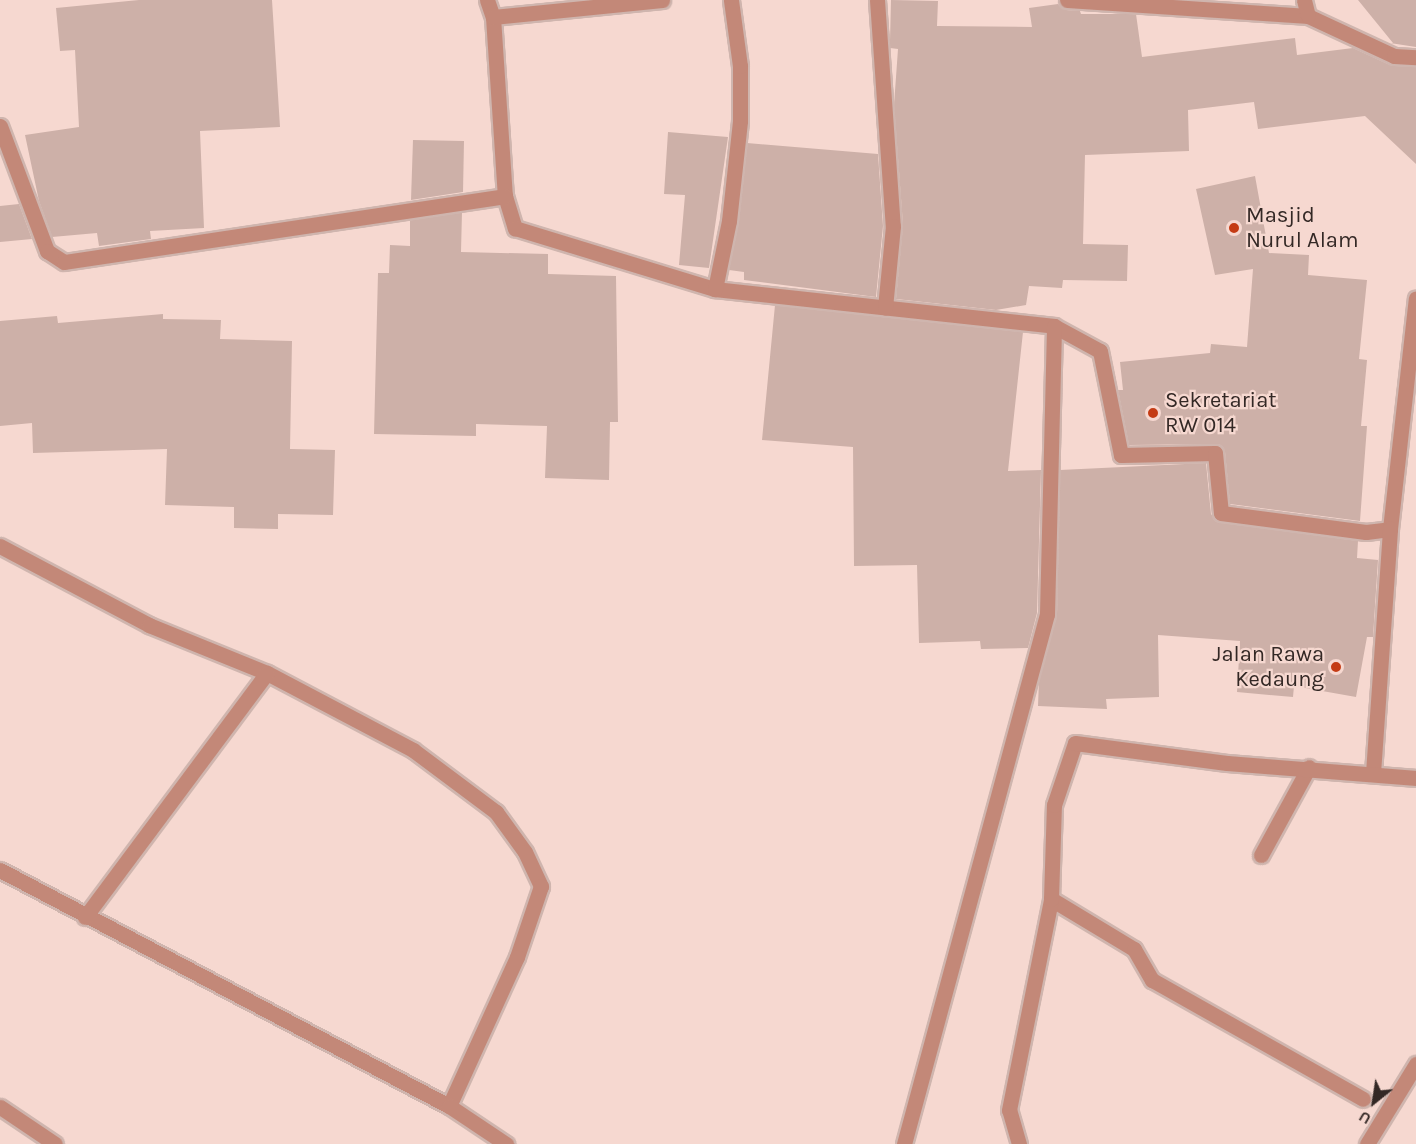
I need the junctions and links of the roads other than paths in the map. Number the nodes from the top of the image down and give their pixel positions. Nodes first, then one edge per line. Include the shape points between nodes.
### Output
1 (487, 0) edge
2 (663, 0) edge
3 (731, 0) edge
4 (877, 0) edge
5 (1067, 0) edge
6 (1304, 0) edge
7 (1308, 16) junction
8 (493, 17) junction
9 (1416, 57) edge
10 (0, 126) edge
11 (505, 196) junction
12 (715, 289) junction
13 (1416, 298) edge
14 (885, 308) junction
15 (1054, 326) junction
16 (1390, 530) junction
17 (0, 546) edge
18 (267, 673) junction
19 (1309, 767) junction
20 (1373, 773) junction
21 (1416, 778) edge
22 (1261, 855) dead end
23 (0, 870) edge
24 (1051, 899) junction
25 (85, 917) junction
26 (1416, 1064) edge
27 (1363, 1099) dead end
28 (449, 1106) junction
29 (0, 1107) edge
30 (55, 1144) edge
31 (506, 1144) edge
32 (904, 1144) edge
33 (1019, 1144) edge
34 (1367, 1144) edge

1 - 8 street
2 - 8 street
3 - 12 street via 740,66 740,121 729,221
4 - 14 street via 893,226
5 - 7 street
6 - 7 street
7 - 9 street via 1394,56
8 - 11 street
10 - 11 street via 47,251 64,262
11 - 12 street via 514,228
12 - 14 street
13 - 16 street
14 - 15 street
15 - 16 street via 1100,351 1121,455 1215,453 1221,513 1366,532
15 - 32 street via 1047,614
16 - 20 street
17 - 18 street via 149,625
18 - 25 street
18 - 28 street via 413,750 496,812 525,852 541,886 516,957
19 - 20 street
19 - 22 street
19 - 24 street via 1227,763 1075,743 1054,805
20 - 21 street
23 - 25 street
24 - 27 street via 1134,949 1152,980
24 - 33 street via 1009,1110
25 - 28 street
26 - 34 street
28 - 31 street
29 - 30 street

